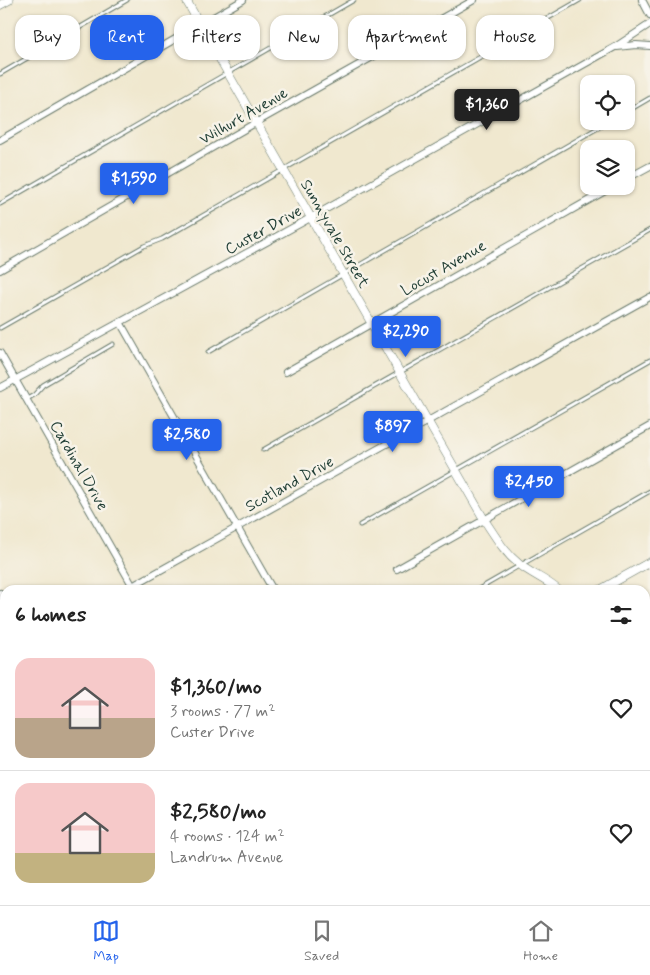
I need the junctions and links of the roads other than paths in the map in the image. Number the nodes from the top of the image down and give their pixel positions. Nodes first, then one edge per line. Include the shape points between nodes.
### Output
1 (9, 0) edge
2 (126, 0) edge
3 (186, 0) edge
4 (243, 0) edge
5 (354, 0) edge
6 (474, 0) edge
7 (580, 0) edge
8 (642, 0) edge
9 (0, 5) edge
10 (195, 15) edge
11 (216, 15) edge
12 (650, 15) edge
13 (650, 24) edge
14 (174, 39) edge
15 (650, 46) edge
16 (616, 47) junction
17 (221, 60) edge
18 (228, 72) junction
19 (0, 74) edge
20 (650, 98) edge
21 (635, 107) edge
22 (257, 122) junction
23 (594, 130) edge
24 (0, 140) edge
25 (650, 166) edge
26 (283, 169) junction
27 (635, 174) edge
28 (598, 195) edge
29 (0, 204) edge
30 (311, 218) junction
31 (650, 230) edge
32 (0, 270) edge
33 (344, 275) junction
34 (650, 297) edge
35 (120, 322) junction
36 (373, 324) junction
37 (0, 328) edge
38 (113, 344) dead end
39 (208, 352) dead end
40 (0, 353) edge
41 (650, 360) edge
42 (286, 372) dead end
43 (400, 372) junction
44 (15, 380) junction
45 (0, 388) edge
46 (26, 399) junction
47 (428, 421) junction
48 (650, 426) edge
49 (263, 450) dead end
50 (457, 471) junction
51 (650, 491) edge
52 (485, 521) junction
53 (360, 525) dead end
54 (237, 527) junction
55 (650, 562) edge
56 (520, 565) junction
57 (398, 569) dead end
58 (132, 585) edge
59 (139, 585) edge
60 (270, 585) edge
61 (486, 585) edge
62 (552, 585) edge
63 (609, 585) edge

1 - 9 street
2 - 19 lane
3 - 10 street, Sunnyvale Street
4 - 11 street
5 - 18 lane
6 - 22 street, Wilhurt Avenue
7 - 26 lane
8 - 12 street
13 - 16 street, Custer Drive
14 - 24 street
15 - 16 street, Custer Drive
16 - 30 street, Custer Drive
17 - 18 street, Sunnyvale Street
18 - 22 street, Sunnyvale Street
18 - 29 lane
20 - 21 lane
22 - 26 street, Sunnyvale Street
22 - 32 street, Wilhurt Avenue
23 - 33 lane
25 - 27 street
26 - 30 street, Sunnyvale Street
26 - 37 lane
28 - 36 street, Locust Avenue
30 - 33 street, Sunnyvale Street
30 - 35 street, Custer Drive
31 - 43 lane
33 - 36 street, Sunnyvale Street
33 - 39 lane
34 - 47 street, Scotland Drive
35 - 44 street, Custer Drive
35 - 54 street
36 - 42 street, Locust Avenue
36 - 43 street, Sunnyvale Street
38 - 46 lane
40 - 44 street, Cardinal Drive
41 - 50 lane
43 - 47 street, Sunnyvale Street
43 - 49 lane
44 - 45 street, Custer Drive
44 - 46 street, Cardinal Drive
46 - 58 street, Cardinal Drive
47 - 50 street, Sunnyvale Street
47 - 54 street, Scotland Drive
48 - 52 street
50 - 52 street, Sunnyvale Street
50 - 53 lane
51 - 56 lane
52 - 56 street, Sunnyvale Street via 501,546
52 - 57 street
54 - 59 street, Scotland Drive
54 - 60 street
55 - 63 street
56 - 61 lane
56 - 62 street, Sunnyvale Street

